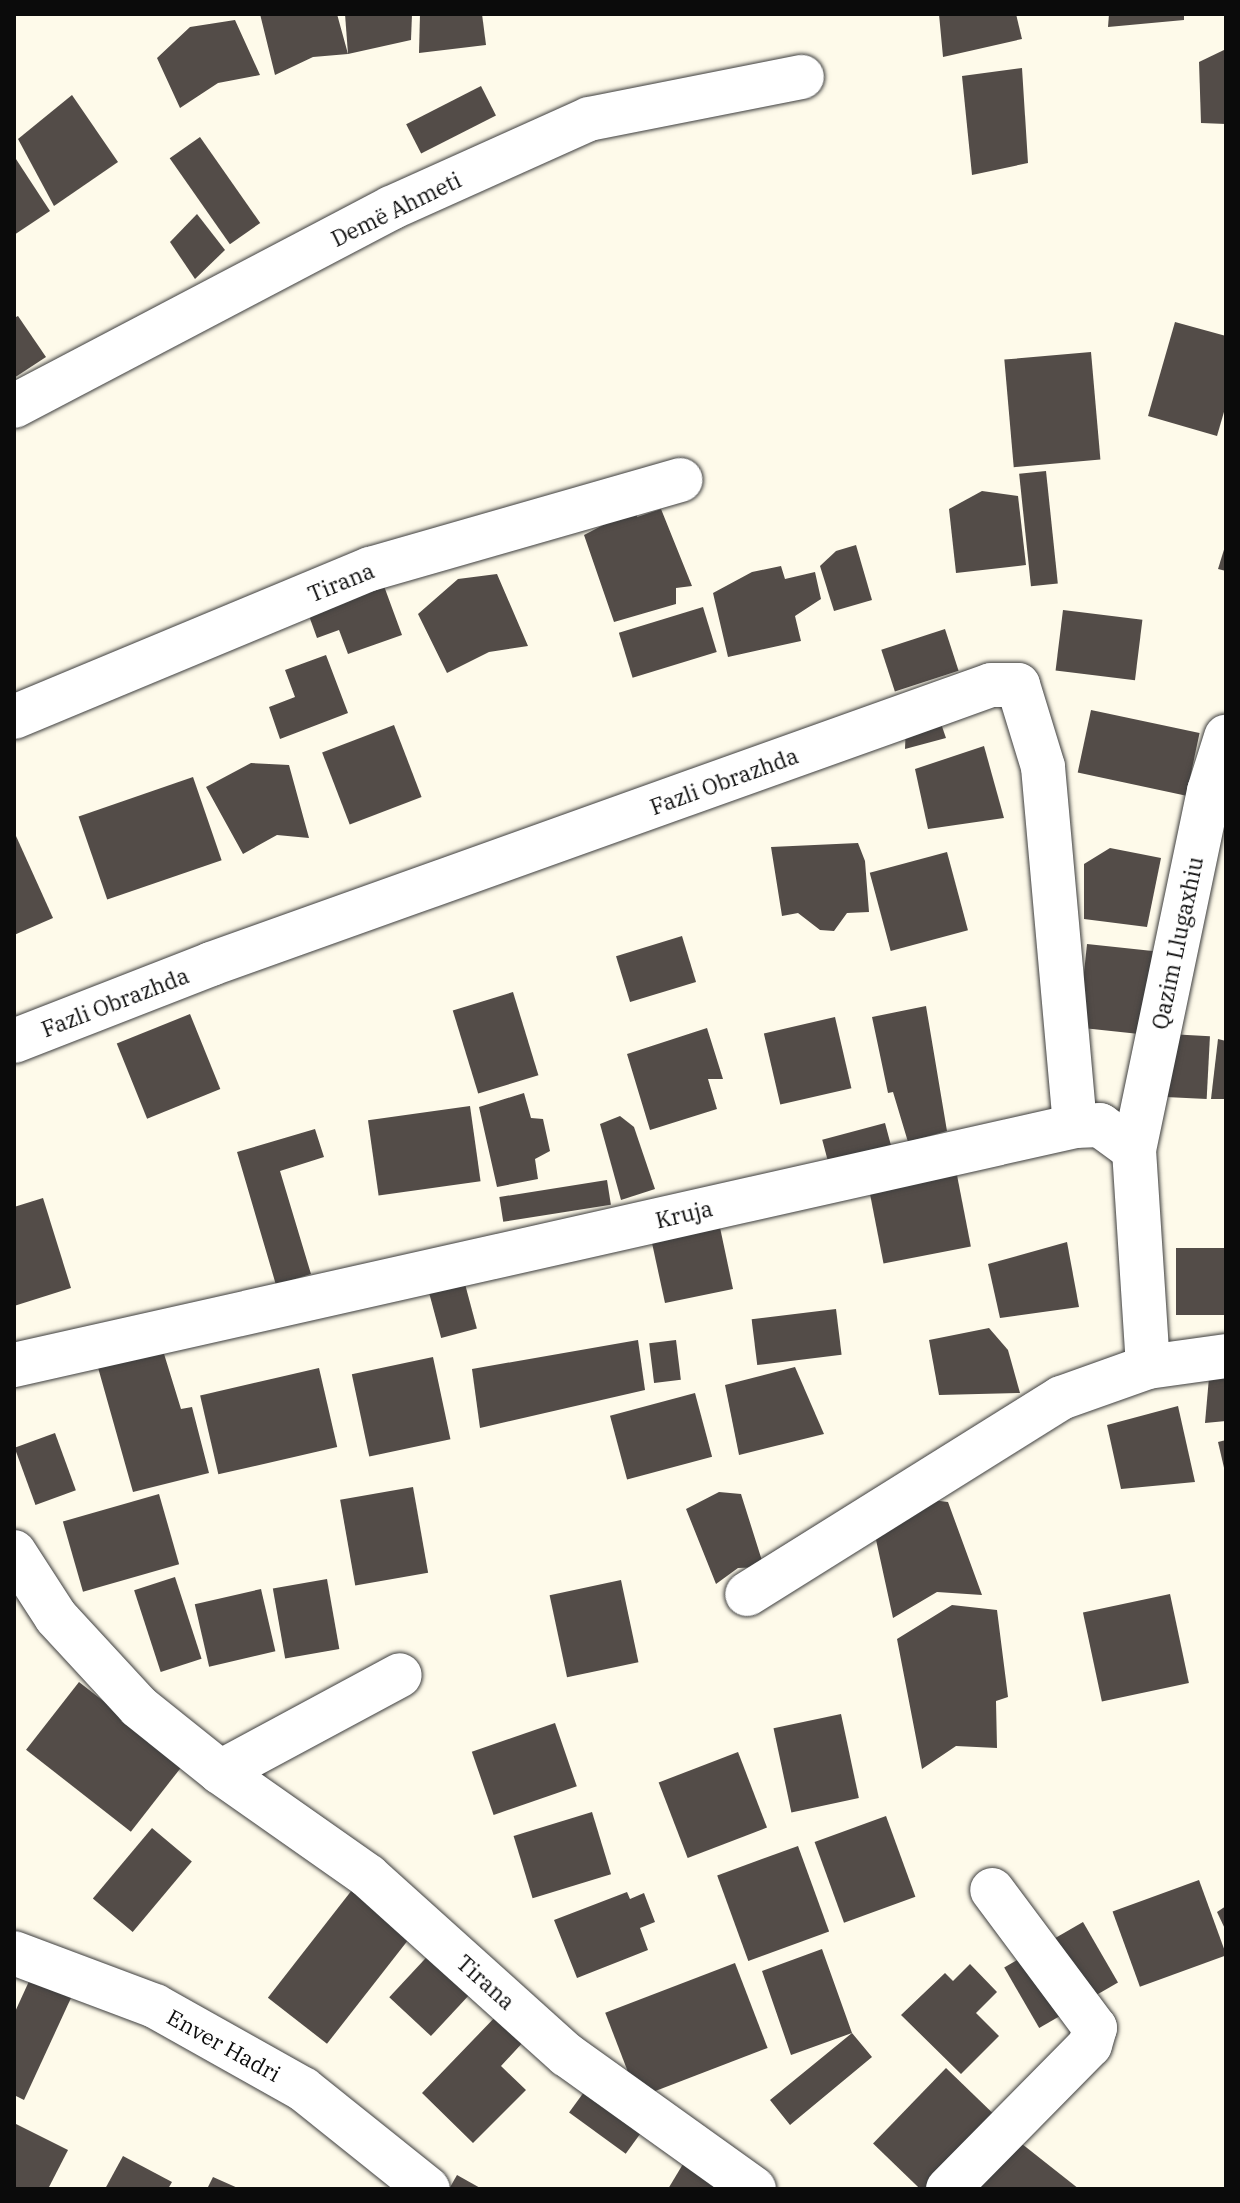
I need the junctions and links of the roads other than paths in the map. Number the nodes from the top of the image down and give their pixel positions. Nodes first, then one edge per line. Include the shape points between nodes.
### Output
1 (802, 77) dead end
2 (14, 406) edge
3 (680, 480) dead end
4 (14, 717) edge
5 (1226, 737) edge
6 (14, 1041) edge
7 (1075, 1126) junction
8 (1134, 1150) junction
9 (1226, 1356) edge
10 (14, 1365) edge
11 (1148, 1367) junction
12 (14, 1552) edge
13 (747, 1594) dead end
14 (400, 1675) dead end
15 (220, 1772) junction
16 (992, 1890) dead end
17 (14, 1953) edge
18 (414, 2185) edge
19 (754, 2189) edge
20 (948, 2189) edge

1 - 2 street, Demë Ahmeti via 589,119 391,208
3 - 4 street, Tirana via 370,569
5 - 8 street, Qazim Llugaxhiu via 1209,791
6 - 7 street, Fazli Obrazhda via 226,959 991,685 1018,685 1043,767
7 - 8 street, Kruja via 1100,1125
7 - 10 street, Kruja
8 - 11 street
9 - 11 street
11 - 13 street via 1061,1398
12 - 15 street, Tirana via 56,1617 139,1707
14 - 15 street
15 - 19 street, Tirana via 368,1876 567,2055
16 - 20 street via 1095,2028 1090,2045
17 - 18 street, Enver Hadri via 155,2006 303,2089

